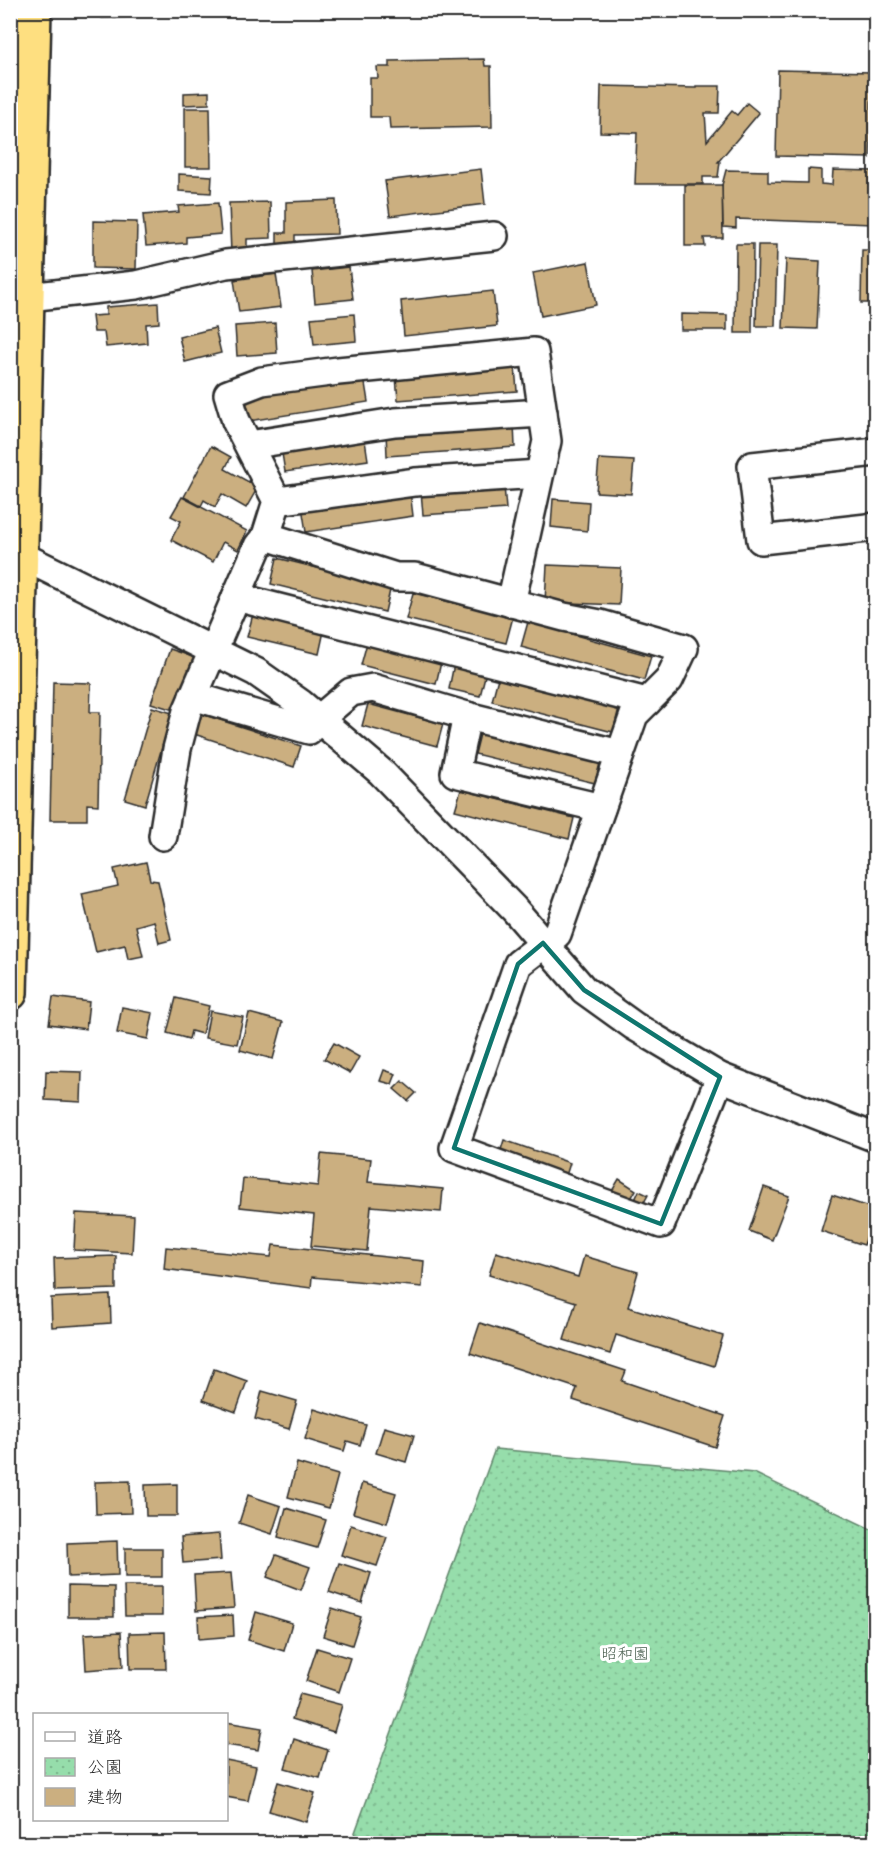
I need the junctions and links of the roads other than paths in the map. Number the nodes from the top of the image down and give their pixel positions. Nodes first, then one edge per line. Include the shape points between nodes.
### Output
1 (34, 10) edge
2 (494, 236) dead end
3 (18, 298) edge
4 (543, 413) junction
5 (249, 445) junction
6 (876, 452) edge
7 (539, 474) junction
8 (277, 501) junction
9 (876, 527) edge
10 (266, 536) junction
11 (15, 554) edge
12 (236, 597) junction
13 (511, 603) junction
14 (212, 651) junction
15 (193, 696) junction
16 (647, 702) junction
17 (467, 716) junction
18 (319, 719) junction
19 (620, 754) junction
20 (601, 808) junction
21 (163, 836) dead end
22 (543, 943) junction
23 (10, 993) edge
24 (720, 1077) junction
25 (876, 1138) edge

1 - 3 highway
2 - 3 street via 226,264 136,285
3 - 11 highway
4 - 5 street via 394,422
4 - 5 street via 534,352 338,371 262,381 228,394
4 - 7 street via 547,441
5 - 8 street
6 - 9 street via 752,466 761,540
7 - 8 street via 415,482
7 - 13 street
8 - 10 street
10 - 12 street
10 - 13 street via 396,577 415,578
11 - 14 street
11 - 23 highway
12 - 14 street
12 - 16 street
13 - 16 street via 684,648 669,680
14 - 15 street
14 - 18 street via 256,672
15 - 18 street via 309,730
15 - 21 street via 177,749
16 - 19 street via 634,715
17 - 18 street via 373,688 351,692
17 - 19 street
17 - 20 street via 455,773
18 - 22 street via 381,772
19 - 20 street
20 - 22 street via 557,934
22 - 24 street via 584,990 634,1026
22 - 24 street via 518,964 454,1148 662,1224
24 - 25 street

